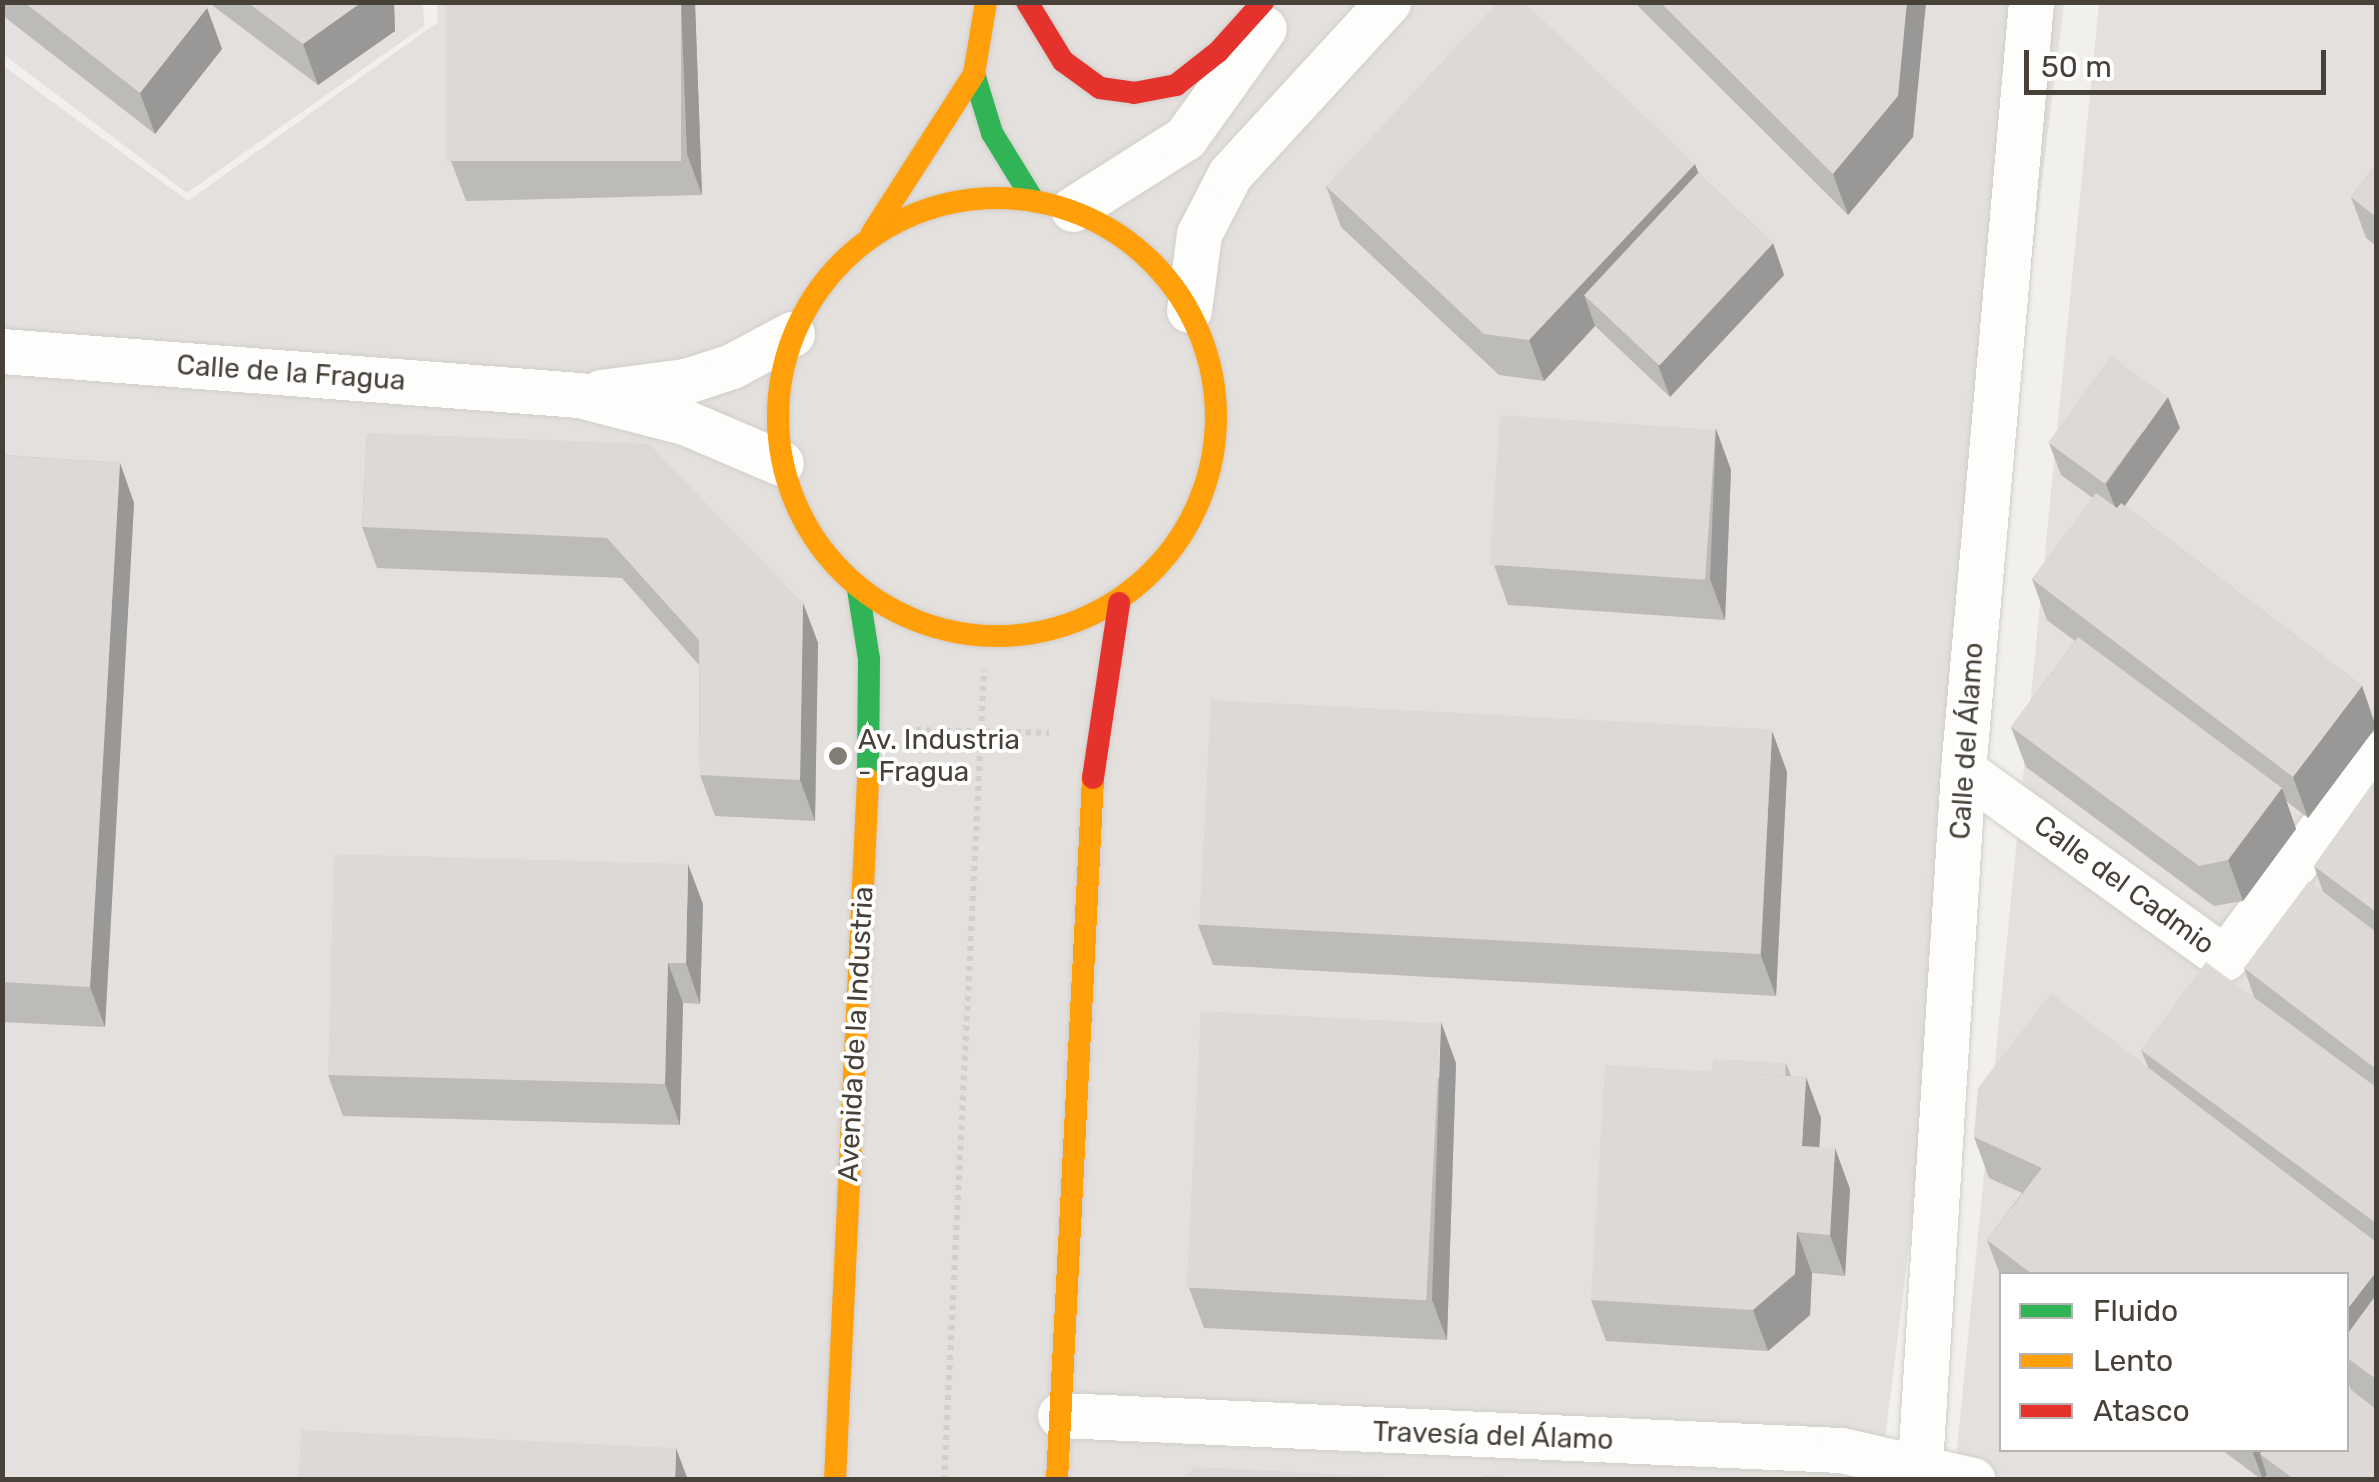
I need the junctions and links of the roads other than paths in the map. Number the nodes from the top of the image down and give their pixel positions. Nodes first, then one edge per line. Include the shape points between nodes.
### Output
1 (986, 2) edge
2 (1027, 2) edge
3 (1264, 2) edge
4 (1283, 2) edge
5 (1388, 2) edge
6 (2031, 2) edge
7 (974, 74) junction
8 (1053, 204) junction
9 (870, 236) junction
10 (1188, 310) junction
11 (792, 334) junction
12 (2, 351) edge
13 (579, 395) junction
14 (781, 463) junction
15 (858, 589) junction
16 (1118, 603) junction
17 (2376, 755) edge
18 (1963, 770) junction
19 (1060, 1416) junction
20 (1922, 1474) edge
21 (835, 1480) edge
22 (1057, 1480) edge
23 (1973, 1480) edge

1 - 7 street
2 - 3 street via 1064,60 1100,88 1134,93 1176,85
4 - 8 street via 1185,138
5 - 10 street via 1230,174 1199,234
6 - 18 street, Calle del Álamo
7 - 8 street via 992,133
7 - 9 street
8 - 9 street via 976,197 939,205
8 - 10 street via 1126,238
9 - 11 street via 824,279
10 - 16 street via 1218,416 1202,500 1172,553
11 - 13 street, Calle de la Fragua via 686,382
11 - 14 street via 777,398
12 - 13 street, Calle de la Fragua
13 - 14 street, Calle de la Fragua via 688,423
14 - 15 street via 809,533
15 - 16 street via 918,624 986,638 1055,631
15 - 21 street, Avenida de la Industria via 869,658 870,728
16 - 19 street via 1096,734
17 - 18 street, Calle del Cadmio via 2224,958
18 - 20 street, Calle del Álamo
19 - 20 street, Travesía del Álamo via 1840,1450
19 - 22 street
20 - 23 street, Travesía del Álamo

